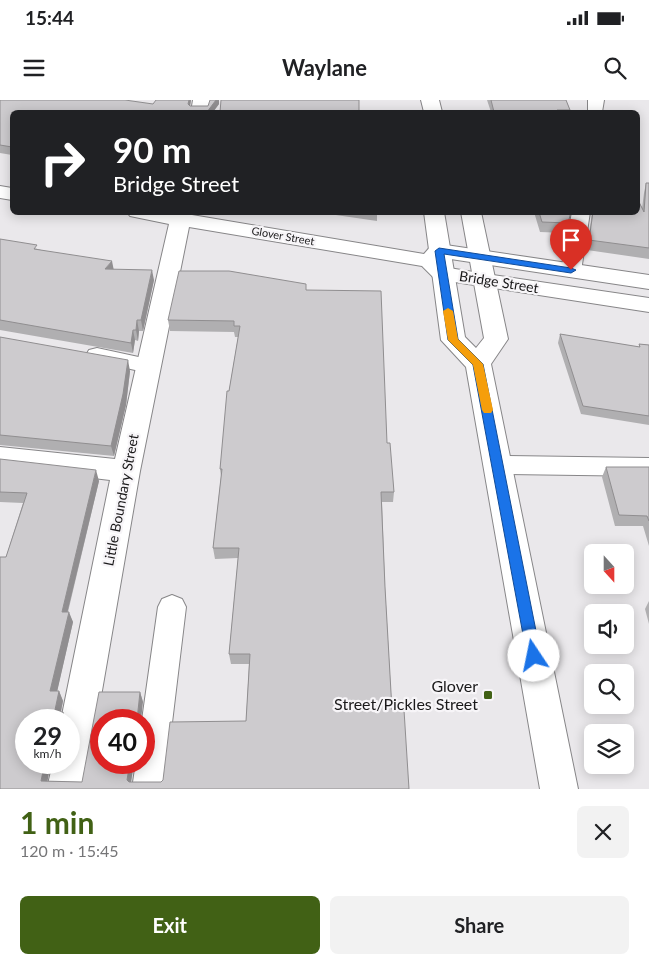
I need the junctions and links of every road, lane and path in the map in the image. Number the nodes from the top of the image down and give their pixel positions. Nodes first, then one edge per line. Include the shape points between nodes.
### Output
1 (434, 215) edge
2 (472, 215) edge
3 (580, 215) edge
4 (181, 216) edge
5 (480, 257) junction
6 (437, 261) junction
7 (571, 270) junction
8 (486, 281) junction
9 (649, 282) edge
10 (649, 304) edge
11 (76, 351) edge
12 (478, 364) junction
13 (149, 366) junction
14 (0, 457) edge
15 (499, 465) junction
16 (649, 467) edge
17 (126, 471) junction
18 (172, 607) dead end
19 (66, 789) edge
20 (148, 789) edge
21 (559, 789) edge

1 - 6 street
2 - 5 street
3 - 7 lane
4 - 6 street, Glover Street
4 - 13 street, Little Boundary Street
5 - 6 street, Bridge Street
5 - 7 street, Bridge Street
5 - 8 street
6 - 8 street, Bridge Street
6 - 12 street via 453,340
7 - 9 street, Bridge Street
8 - 10 street, Bridge Street
8 - 12 street via 496,340
11 - 13 lane
12 - 15 street
13 - 17 street, Little Boundary Street
14 - 17 street
15 - 16 lane
15 - 21 street
17 - 19 street, Little Boundary Street
18 - 20 lane

